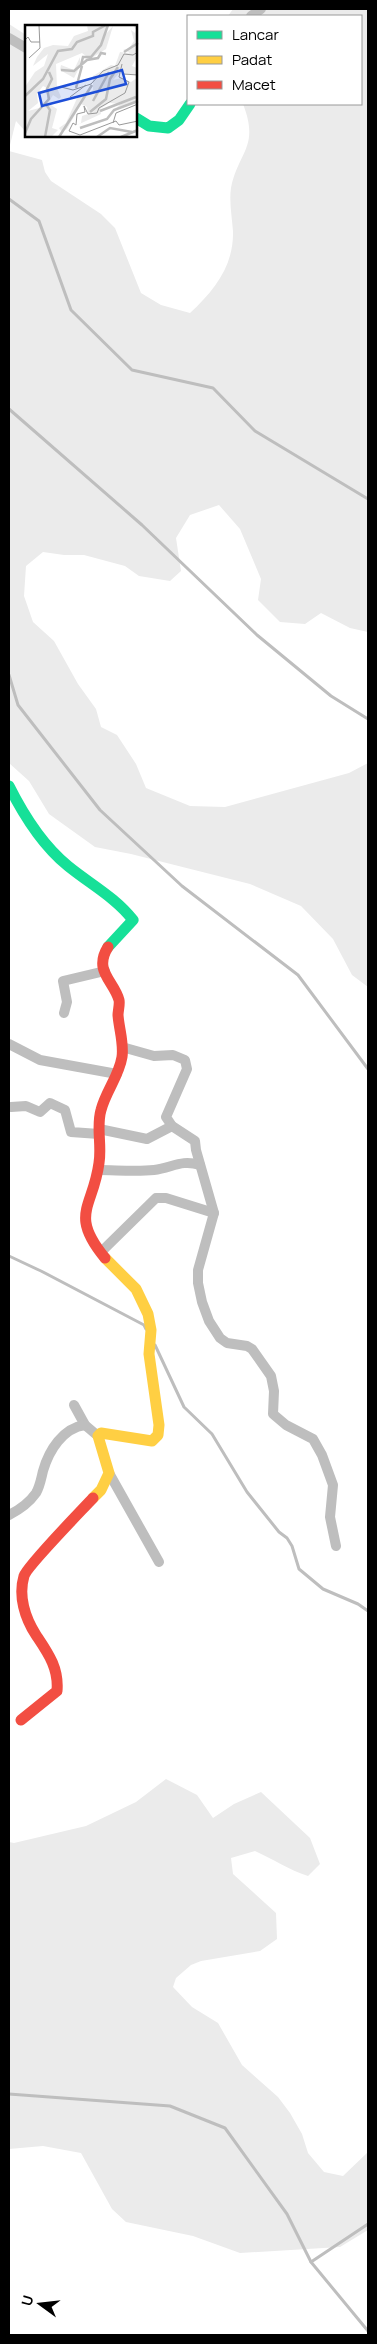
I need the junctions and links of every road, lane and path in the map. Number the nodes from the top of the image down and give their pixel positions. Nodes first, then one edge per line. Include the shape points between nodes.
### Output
1 (9, 38) edge
2 (25, 47) edge
3 (189, 105) edge
4 (138, 119) edge
5 (9, 786) edge
6 (105, 971) junction
7 (64, 1013) dead end
8 (9, 1044) edge
9 (122, 1047) junction
10 (117, 1074) junction
11 (11, 1107) dead end
12 (172, 1126) junction
13 (99, 1132) junction
14 (200, 1165) junction
15 (98, 1170) junction
16 (214, 1213) junction
17 (101, 1252) junction
18 (74, 1405) dead end
19 (85, 1426) junction
20 (98, 1436) junction
21 (109, 1473) junction
22 (9, 1515) edge
23 (336, 1546) dead end
24 (159, 1562) dead end
25 (21, 1720) dead end

1 - 2 street
3 - 4 street via 179,120 168,128 148,126
5 - 6 street via 38,836 66,864 132,918 129,926 106,951
6 - 7 street via 63,981 67,1002
6 - 9 street via 109,986 119,1000 117,1016
8 - 10 street via 40,1060
9 - 10 street
9 - 12 street via 186,1060 186,1069 166,1117
10 - 13 street via 101,1109
11 - 13 street via 26,1106 40,1112 50,1103 65,1110 71,1132
12 - 13 street via 147,1139
12 - 14 street via 195,1140
13 - 15 street
14 - 15 street via 190,1162 155,1170
14 - 16 street
15 - 17 street via 88,1200 85,1223
16 - 17 street via 166,1198 156,1198
16 - 23 street via 198,1270 202,1302 220,1338 252,1349 270,1376 274,1390 273,1414 313,1439 322,1455 332,1485 330,1516
17 - 20 street via 137,1290 144,1303 152,1329 148,1346 150,1373 159,1409 158,1435 152,1441 106,1433
18 - 19 street
19 - 20 street
19 - 22 street via 67,1431 49,1457 36,1492
20 - 21 street
21 - 24 street
21 - 25 street via 101,1490 24,1574 25,1613 54,1663 59,1680 57,1691

